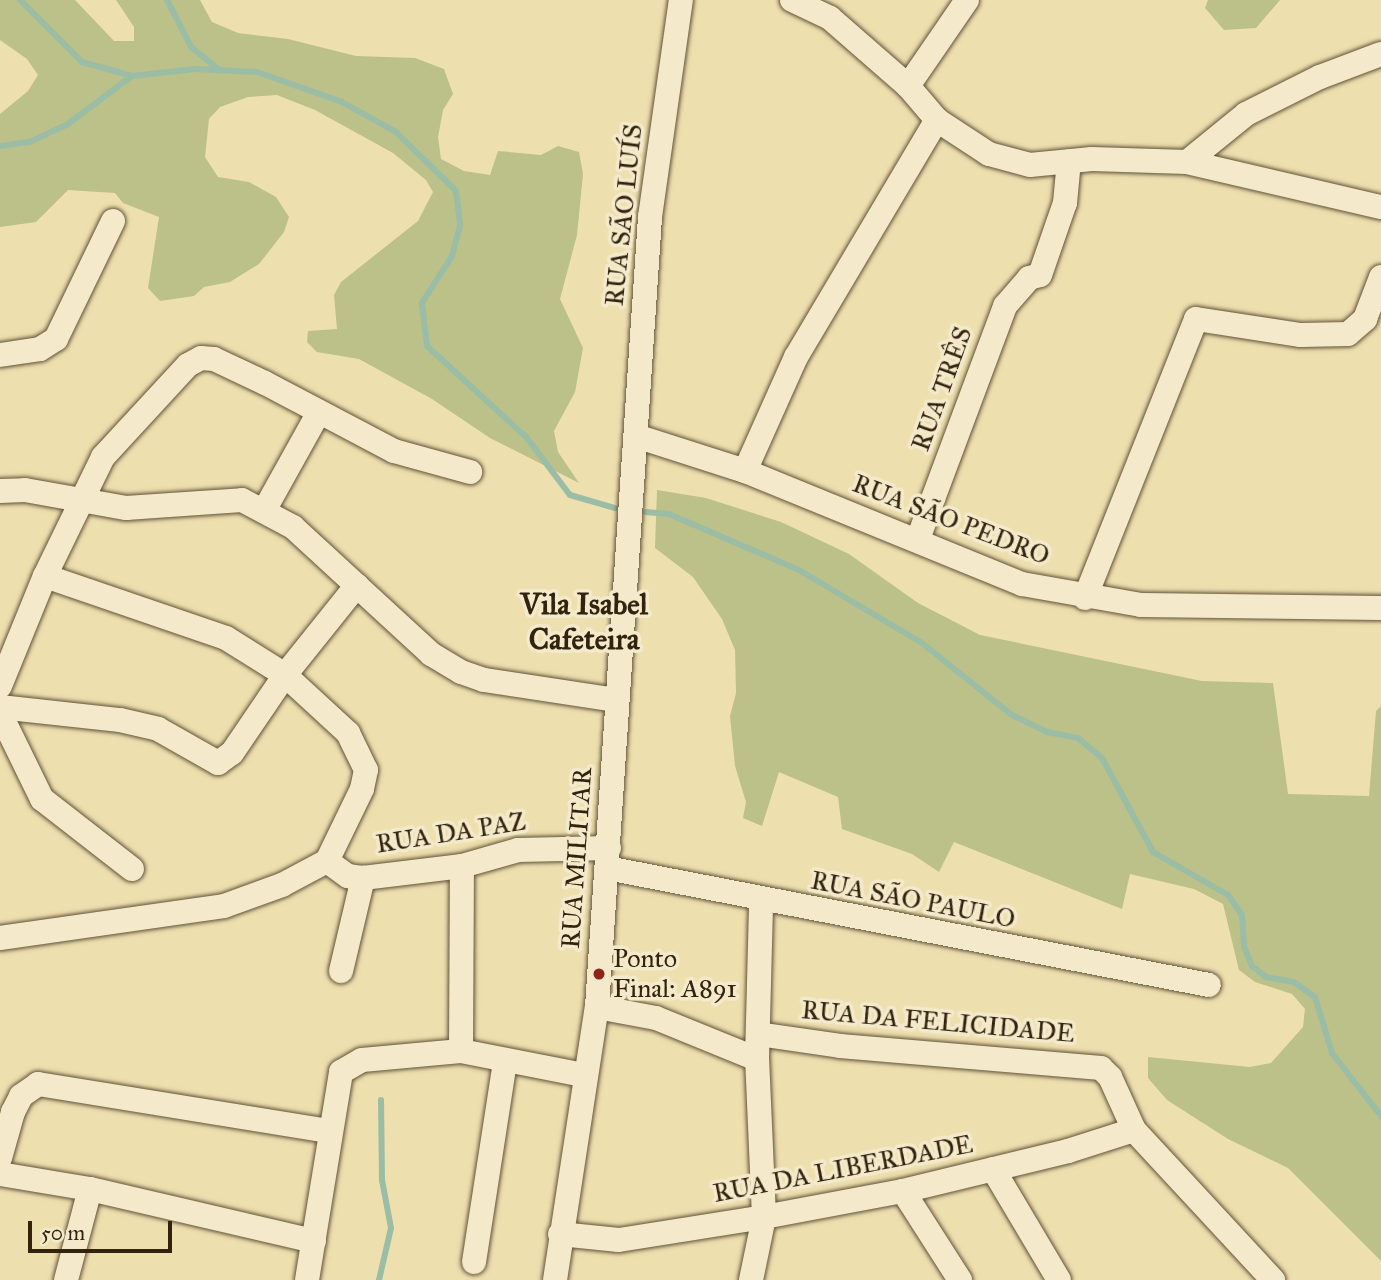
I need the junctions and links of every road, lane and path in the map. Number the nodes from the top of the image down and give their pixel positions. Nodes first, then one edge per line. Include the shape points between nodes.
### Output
1 (681, 0) edge
2 (792, 0) edge
3 (967, 0) edge
4 (1381, 54) edge
5 (908, 86) junction
6 (937, 120) junction
7 (1069, 162) junction
8 (1187, 162) junction
9 (1381, 207) edge
10 (113, 221) dead end
11 (1381, 277) edge
12 (0, 355) edge
13 (319, 412) junction
14 (636, 436) junction
15 (745, 471) junction
16 (470, 472) dead end
17 (0, 491) edge
18 (80, 503) junction
19 (265, 509) junction
20 (918, 539) junction
21 (46, 576) junction
22 (357, 585) junction
23 (1085, 598) junction
24 (1381, 608) edge
25 (285, 676) junction
26 (0, 686) edge
27 (617, 700) junction
28 (0, 707) edge
29 (0, 713) edge
30 (608, 858) junction
31 (327, 861) junction
32 (462, 866) junction
33 (132, 869) dead end
34 (363, 878) junction
35 (761, 901) junction
36 (0, 938) edge
37 (341, 971) dead end
38 (1209, 985) dead end
39 (597, 1007) junction
40 (758, 1034) junction
41 (461, 1051) junction
42 (757, 1059) junction
43 (505, 1060) junction
44 (583, 1075) junction
45 (1133, 1130) junction
46 (329, 1131) junction
47 (0, 1158) edge
48 (993, 1169) junction
49 (0, 1174) edge
50 (90, 1189) junction
51 (903, 1191) junction
52 (764, 1217) junction
53 (560, 1234) junction
54 (314, 1241) junction
55 (474, 1262) dead end
56 (66, 1280) edge
57 (307, 1280) edge
58 (555, 1280) edge
59 (751, 1280) edge
60 (960, 1280) edge
61 (1059, 1280) edge
62 (1273, 1280) edge

1 - 14 street, RUA SÃO LUÍS via 650,217
2 - 5 street via 830,18
3 - 5 street
4 - 8 street via 1320,77 1246,114
5 - 6 street
6 - 7 street via 989,154 1030,165
6 - 15 street via 796,357
7 - 8 street
7 - 20 street, RUA TRÊS via 1065,203 1040,275 1028,278 1005,306
8 - 9 street
10 - 12 street via 56,339 40,349
11 - 23 street via 1365,319 1348,334 1301,335 1196,319
13 - 16 street via 394,451
13 - 18 street via 222,363 201,358 188,365 103,457
13 - 19 street
14 - 15 street, RUA SÃO PEDRO
14 - 27 street, RUA MILITAR
15 - 20 street, RUA SÃO PEDRO
17 - 18 street via 25,490
18 - 19 street via 169,508 242,500
18 - 21 street
19 - 22 street via 293,527
20 - 23 street, RUA SÃO PEDRO via 1022,584
21 - 25 street via 226,638
21 - 26 street
22 - 25 street
22 - 27 street via 431,654 461,672 484,680
23 - 24 street, RUA SÃO PEDRO via 1140,606
25 - 28 street via 232,753 218,763 158,729 120,720
25 - 31 street via 348,733 366,770 362,789
27 - 30 street, RUA MILITAR
29 - 33 street via 42,799
30 - 32 street, RUA DA PAZ via 518,850
30 - 35 street, RUA SÃO PAULO
30 - 39 street, RUA MILITAR
31 - 34 street, RUA DA PAZ via 348,876
31 - 36 street via 282,885 224,906
32 - 34 street, RUA DA PAZ
32 - 41 street
34 - 37 street
35 - 38 street, RUA SÃO PAULO
35 - 40 street
39 - 42 street via 656,1017
39 - 44 street, RUA MILITAR
40 - 42 street
40 - 45 street, RUA DA FELICIDADE via 854,1048 1101,1069 1110,1077
41 - 43 street
41 - 46 street via 362,1060 341,1072
42 - 52 street
43 - 44 street
43 - 55 street
44 - 53 street, RUA MILITAR
45 - 48 street, RUA DA LIBERDADE
45 - 62 street
46 - 47 street via 38,1084 17,1104
46 - 54 street
48 - 51 street, RUA DA LIBERDADE
48 - 61 street
49 - 50 street
50 - 54 street
50 - 56 street
51 - 52 street, RUA DA LIBERDADE
51 - 60 street
52 - 53 street, RUA DA LIBERDADE via 619,1240
52 - 59 street
53 - 58 street, RUA MILITAR
54 - 57 street

